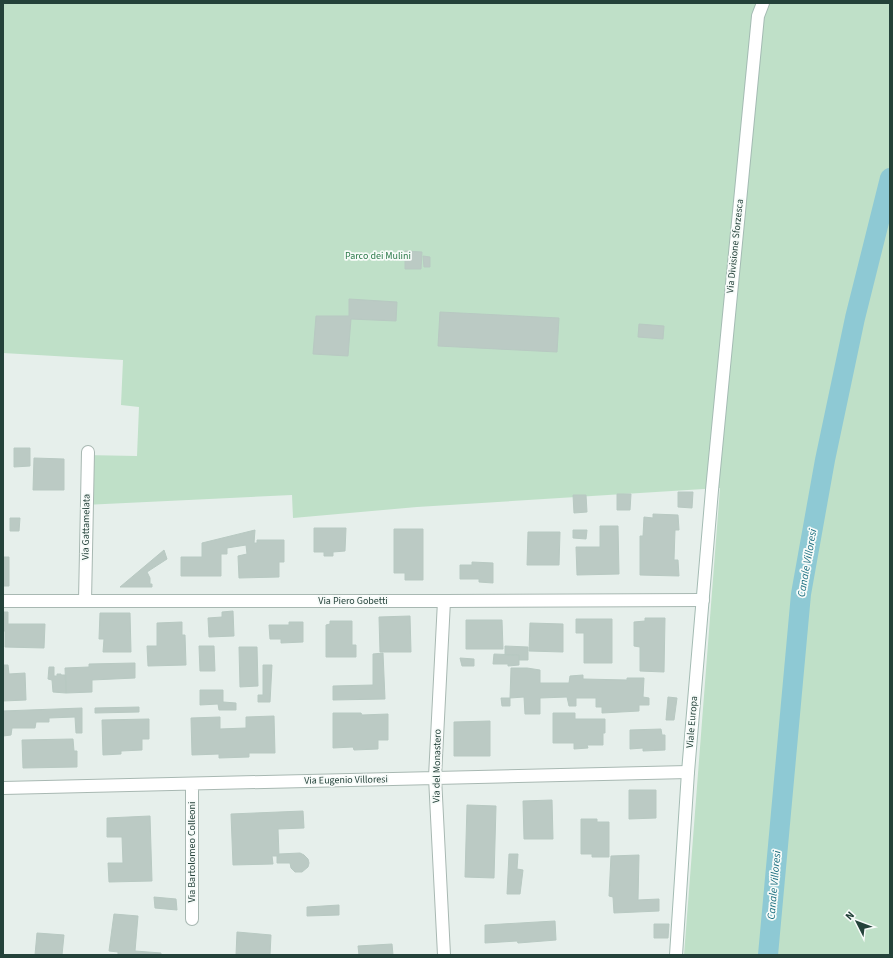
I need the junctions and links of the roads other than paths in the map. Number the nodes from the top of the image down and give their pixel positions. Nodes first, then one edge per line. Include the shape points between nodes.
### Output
1 (763, 3) edge
2 (88, 452) dead end
3 (712, 490) joint
4 (703, 600) junction
5 (3, 601) edge
6 (84, 601) junction
7 (444, 601) junction
8 (688, 772) junction
9 (435, 777) junction
10 (192, 784) junction
11 (3, 788) edge
12 (192, 919) dead end
13 (444, 955) edge
14 (676, 955) edge

1 - 3 street, Via Divisione Sforzesca via 758,16
2 - 6 street, Via Gattamelata
3 - 4 street, Viale Europa
4 - 7 street, Via Piero Gobetti
4 - 8 street, Viale Europa
5 - 6 street, Via Piero Gobetti
6 - 7 street, Via Piero Gobetti
7 - 9 street, Via del Monastero
8 - 9 street, Via Eugenio Villoresi
8 - 14 street, Viale Europa
9 - 10 street, Via Eugenio Villoresi
9 - 13 street, Via del Monastero
10 - 11 street, Via Eugenio Villoresi
10 - 12 street, Via Bartolomeo Colleoni

